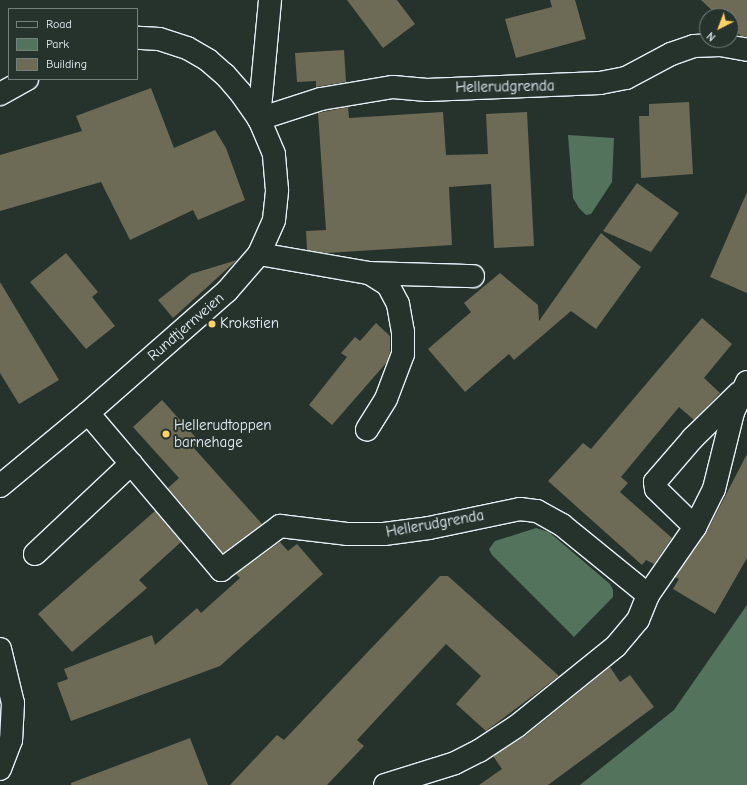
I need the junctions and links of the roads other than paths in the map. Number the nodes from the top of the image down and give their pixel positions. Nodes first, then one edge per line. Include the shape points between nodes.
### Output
1 (270, 0) edge
2 (138, 38) edge
3 (747, 50) edge
4 (25, 80) edge
5 (0, 94) edge
6 (259, 119) junction
7 (259, 254) junction
8 (369, 273) junction
9 (472, 276) dead end
10 (745, 386) edge
11 (88, 413) junction
12 (367, 430) dead end
13 (131, 464) junction
14 (0, 486) edge
15 (695, 527) junction
16 (35, 554) dead end
17 (648, 595) junction
18 (0, 649) edge
19 (0, 770) edge
20 (385, 785) edge

1 - 6 street
2 - 6 street via 160,39 187,48 208,60 225,75
3 - 6 street, Hellerudgrenda via 720,45 694,46 671,54 626,78 600,82 427,90 393,87 321,99
4 - 5 street
6 - 7 street, Rundtjernveien via 274,154 277,190 274,220
7 - 8 street
7 - 11 street, Rundtjernveien via 226,292
8 - 9 street
8 - 12 street via 388,285 398,304 403,332 403,354 386,399
10 - 15 street via 733,412 714,489
10 - 15 street via 655,482 656,489
11 - 13 street, Hellerudgrenda
11 - 14 street, Rundtjernveien
13 - 16 street
13 - 17 street, Hellerudgrenda via 221,570 280,526 346,534 384,534 429,528 520,509 541,512 562,525
15 - 17 street
17 - 20 street via 638,620 616,646 517,726 455,763
18 - 19 street via 13,703 11,740

